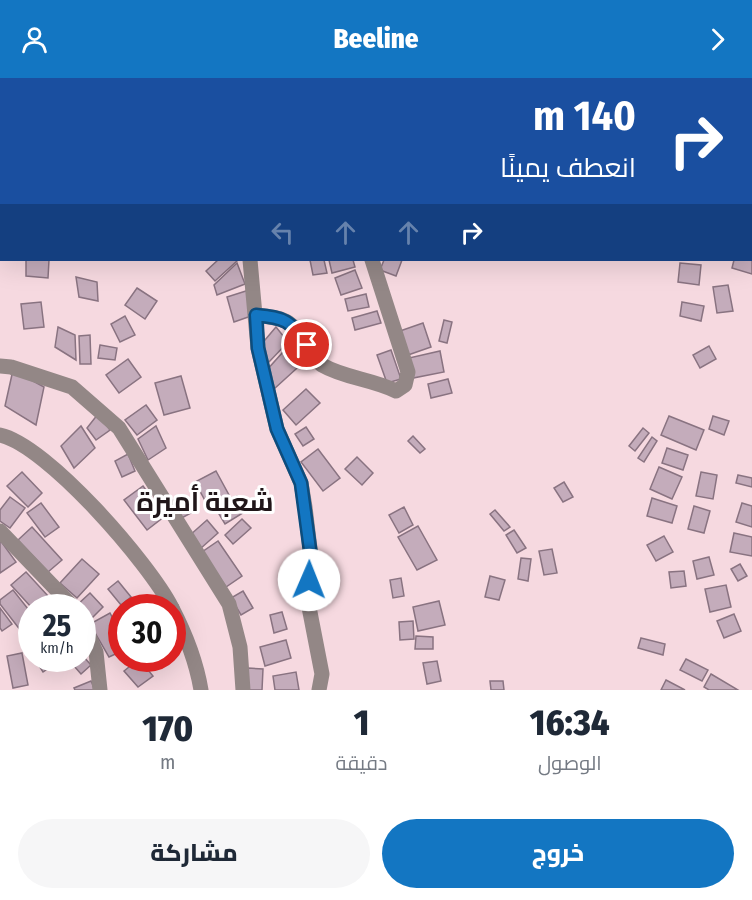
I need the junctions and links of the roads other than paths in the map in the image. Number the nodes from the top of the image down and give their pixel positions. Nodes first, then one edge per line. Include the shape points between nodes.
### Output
1 (250, 261) edge
2 (372, 261) edge
3 (256, 315) junction
4 (0, 366) edge
5 (0, 435) edge
6 (0, 531) edge
7 (61, 594) edge
8 (165, 594) edge
9 (186, 638) edge
10 (96, 652) edge
11 (100, 690) edge
12 (201, 690) edge
13 (243, 690) edge
14 (319, 690) edge

1 - 3 street
2 - 3 street via 408,372 405,385 396,391 319,364 294,326 283,318
3 - 14 street via 258,348 277,429 303,491 311,557 308,602 322,674
4 - 13 street via 72,387 119,428 229,604 240,647
5 - 8 street via 39,457 101,513
6 - 7 street
9 - 12 street
10 - 11 street

